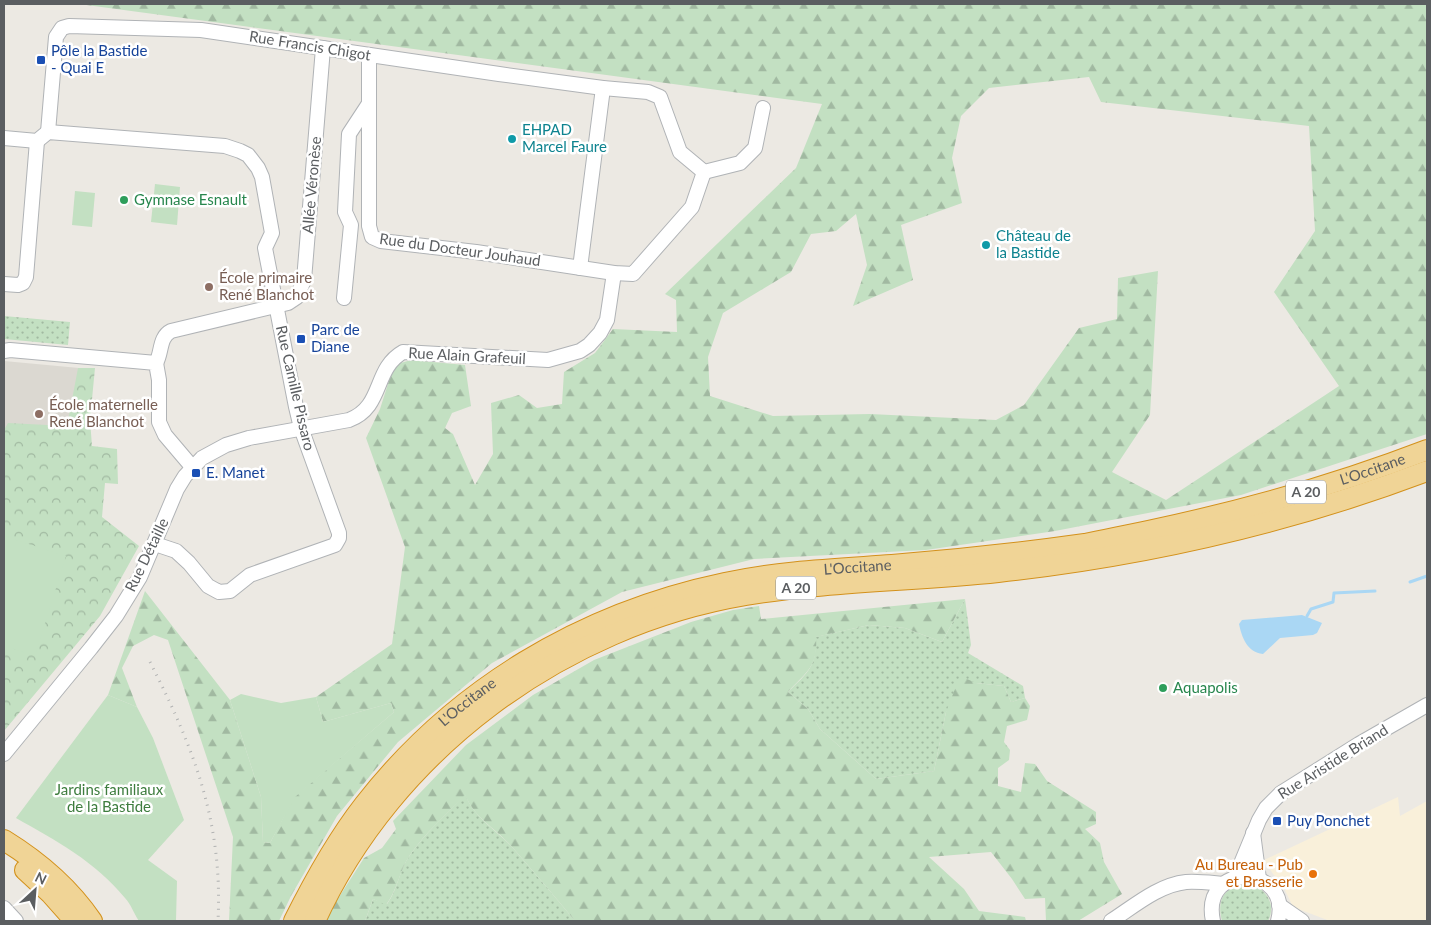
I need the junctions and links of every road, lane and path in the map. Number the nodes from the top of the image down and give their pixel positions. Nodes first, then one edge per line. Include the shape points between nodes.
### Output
1 (323, 48) junction
2 (369, 55) junction
3 (603, 88) junction
4 (368, 104) junction
5 (763, 108) dead end
6 (48, 132) junction
7 (4, 138) edge
8 (37, 141) junction
9 (704, 172) junction
10 (580, 268) junction
11 (614, 273) junction
12 (4, 284) edge
13 (344, 298) dead end
14 (276, 305) junction
15 (4, 351) edge
16 (156, 363) junction
17 (301, 428) junction
18 (1427, 450) edge
19 (193, 468) junction
20 (1427, 471) edge
21 (155, 544) junction
22 (1427, 705) edge
23 (4, 754) edge
24 (1253, 833) junction
25 (4, 840) edge
26 (4, 854) edge
27 (1259, 879) junction
28 (1229, 881) junction
29 (1201, 883) junction
30 (1213, 901) junction
31 (1279, 905) junction
32 (4, 908) edge
33 (16, 921) edge
34 (75, 921) edge
35 (92, 921) edge
36 (294, 921) edge
37 (315, 921) edge
38 (1111, 921) edge
39 (1213, 921) edge
40 (1278, 921) edge
41 (1302, 921) edge

1 - 2 street, Rue Francis Chigot
1 - 6 street, Rue Francis Chigot via 201,30 62,28 56,37
1 - 14 street, Allée Véronèse via 304,280 296,297 288,303
2 - 3 street, Rue Francis Chigot
2 - 4 street, Rue du Docteur Jouhaud
3 - 9 street, Rue Francis Chigot via 648,92 660,97 680,152
3 - 10 street
4 - 10 street, Rue du Docteur Jouhaud via 372,238
4 - 13 street via 349,134 345,212 350,225
5 - 9 street via 756,148 740,163
6 - 8 street
6 - 14 street, Rue Camille Pissaro via 208,144 240,150 262,177 272,234 265,248
7 - 8 street
8 - 12 street via 26,276 24,283
9 - 11 street via 692,207 633,274
10 - 11 street
11 - 17 street, Rue Alain Grafeuil via 607,320 600,333 580,352 548,360 403,352 386,365 374,398 365,411 349,420
14 - 16 street, Allée Véronèse via 166,333
14 - 17 street, Rue Camille Pissaro
15 - 16 street
16 - 19 street via 159,422 165,435
17 - 19 street, Rue Détaille via 226,444 202,458
17 - 21 street, Rue Camille Pissaro via 339,533 335,545 250,575 230,591 219,592 208,586 176,551
18 - 36 highway, L'Occitane / A 20 via 1278,500 1182,524 1032,551 790,573 726,583 667,598 592,626 506,672 420,742 363,806 334,849
19 - 21 street, Rue Détaille via 177,489
20 - 37 highway, L'Occitane / A 20 via 1285,517 1174,544 997,572 744,595 675,611 611,635 578,650 510,692 446,742 372,826 339,876
21 - 23 street, Rue Détaille via 140,576 112,621
22 - 24 street, Rue Aristide Briand via 1281,793 1266,808
24 - 27 street
24 - 28 street, Rue Aristide Briand
25 - 35 highway via 60,883
26 - 34 highway via 52,894
27 - 28 street via 1247,876
27 - 31 street via 1276,894
28 - 29 street
28 - 30 street, Rue Aristide Briand via 1217,891
29 - 30 street
29 - 38 street via 1193,881 1169,886
30 - 39 street
31 - 40 street
31 - 41 street
32 - 33 street

